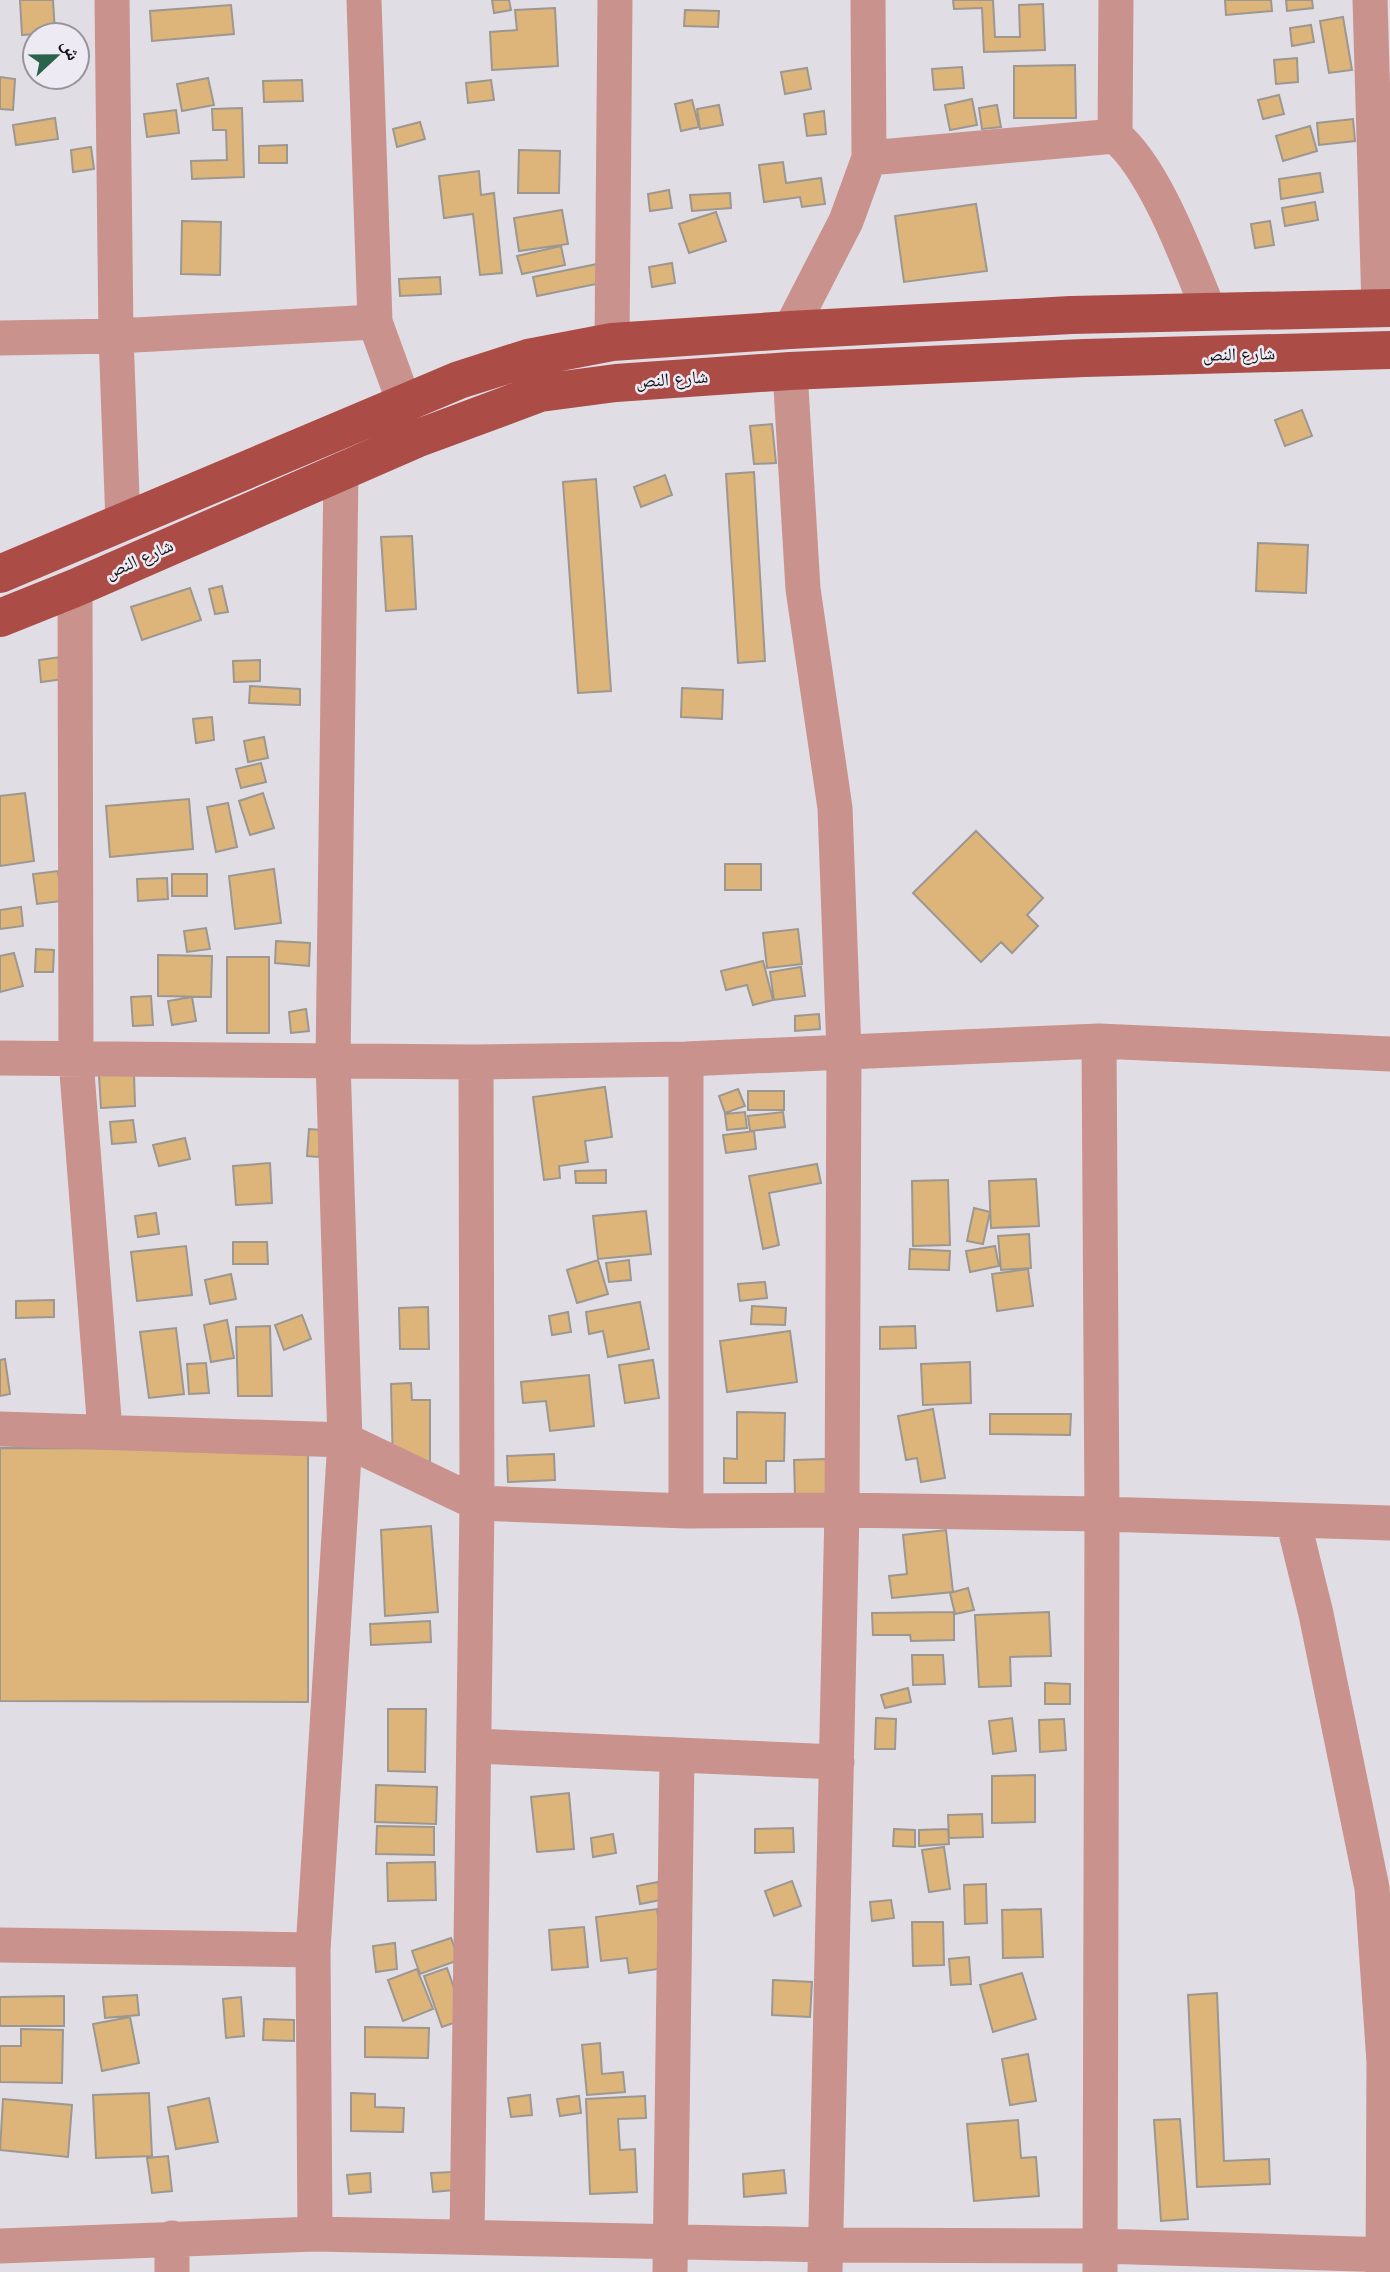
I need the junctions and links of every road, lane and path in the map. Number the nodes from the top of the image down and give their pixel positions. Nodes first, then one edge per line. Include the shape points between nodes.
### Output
1 (112, 0) edge
2 (365, 0) edge
3 (615, 0) edge
4 (868, 0) edge
5 (1116, 0) edge
6 (1370, 0) edge
7 (1115, 136) junction
8 (869, 158) junction
9 (1384, 308) edge
10 (1209, 311) junction
11 (375, 322) junction
12 (790, 330) junction
13 (116, 336) junction
14 (0, 338) edge
15 (612, 342) junction
16 (1390, 350) edge
17 (790, 371) junction
18 (404, 402) junction
19 (341, 470) junction
20 (123, 523) junction
21 (0, 574) edge
22 (75, 588) junction
23 (0, 618) edge
24 (1099, 1041) junction
25 (844, 1052) junction
26 (1390, 1054) edge
27 (0, 1058) edge
28 (686, 1059) junction
29 (76, 1060) junction
30 (333, 1061) junction
31 (476, 1062) junction
32 (0, 1429) edge
33 (105, 1431) junction
34 (345, 1440) junction
35 (477, 1503) junction
36 (842, 1510) junction
37 (686, 1511) junction
38 (1102, 1514) junction
39 (1293, 1520) junction
40 (1390, 1524) edge
41 (474, 1746) junction
42 (677, 1756) junction
43 (837, 1762) junction
44 (0, 1945) edge
45 (313, 1950) junction
46 (315, 2234) junction
47 (467, 2236) junction
48 (0, 2246) edge
49 (172, 2255) edge
50 (670, 2256) edge
51 (826, 2259) edge
52 (1100, 2259) edge
53 (1385, 2261) edge

1 - 13 street
2 - 11 street
3 - 15 street
4 - 8 street
5 - 7 street
6 - 9 street
7 - 8 street
7 - 10 street via 1150,180
8 - 12 street via 846,221
9 - 10 main road
10 - 12 main road
11 - 13 street
11 - 18 street
12 - 15 main road
13 - 14 street
13 - 20 street
15 - 18 main road via 506,364
16 - 17 main road, شارع النص
17 - 19 main road, شارع النص via 540,393
17 - 25 street via 803,589 835,808
18 - 20 main road
19 - 22 main road, شارع النص
19 - 30 street
20 - 21 main road
22 - 23 main road, شارع النص
22 - 29 street
24 - 25 street
24 - 26 street
24 - 38 street
25 - 28 street
25 - 36 street
27 - 29 street
28 - 31 street
28 - 37 street
29 - 30 street
29 - 33 street
30 - 31 street
30 - 34 street
31 - 35 street
32 - 33 street
33 - 34 street
34 - 35 street
34 - 45 street
35 - 37 street
35 - 41 street
36 - 37 street
36 - 38 street
36 - 43 street
38 - 39 street
38 - 52 street
39 - 40 street
39 - 53 street via 1372,1888 1384,2062
41 - 42 street
41 - 47 street
42 - 43 street
42 - 50 street
43 - 51 street
44 - 45 street
45 - 46 street
46 - 47 street
46 - 49 street
47 - 50 street
48 - 49 street
50 - 51 street
51 - 52 street
52 - 53 street

